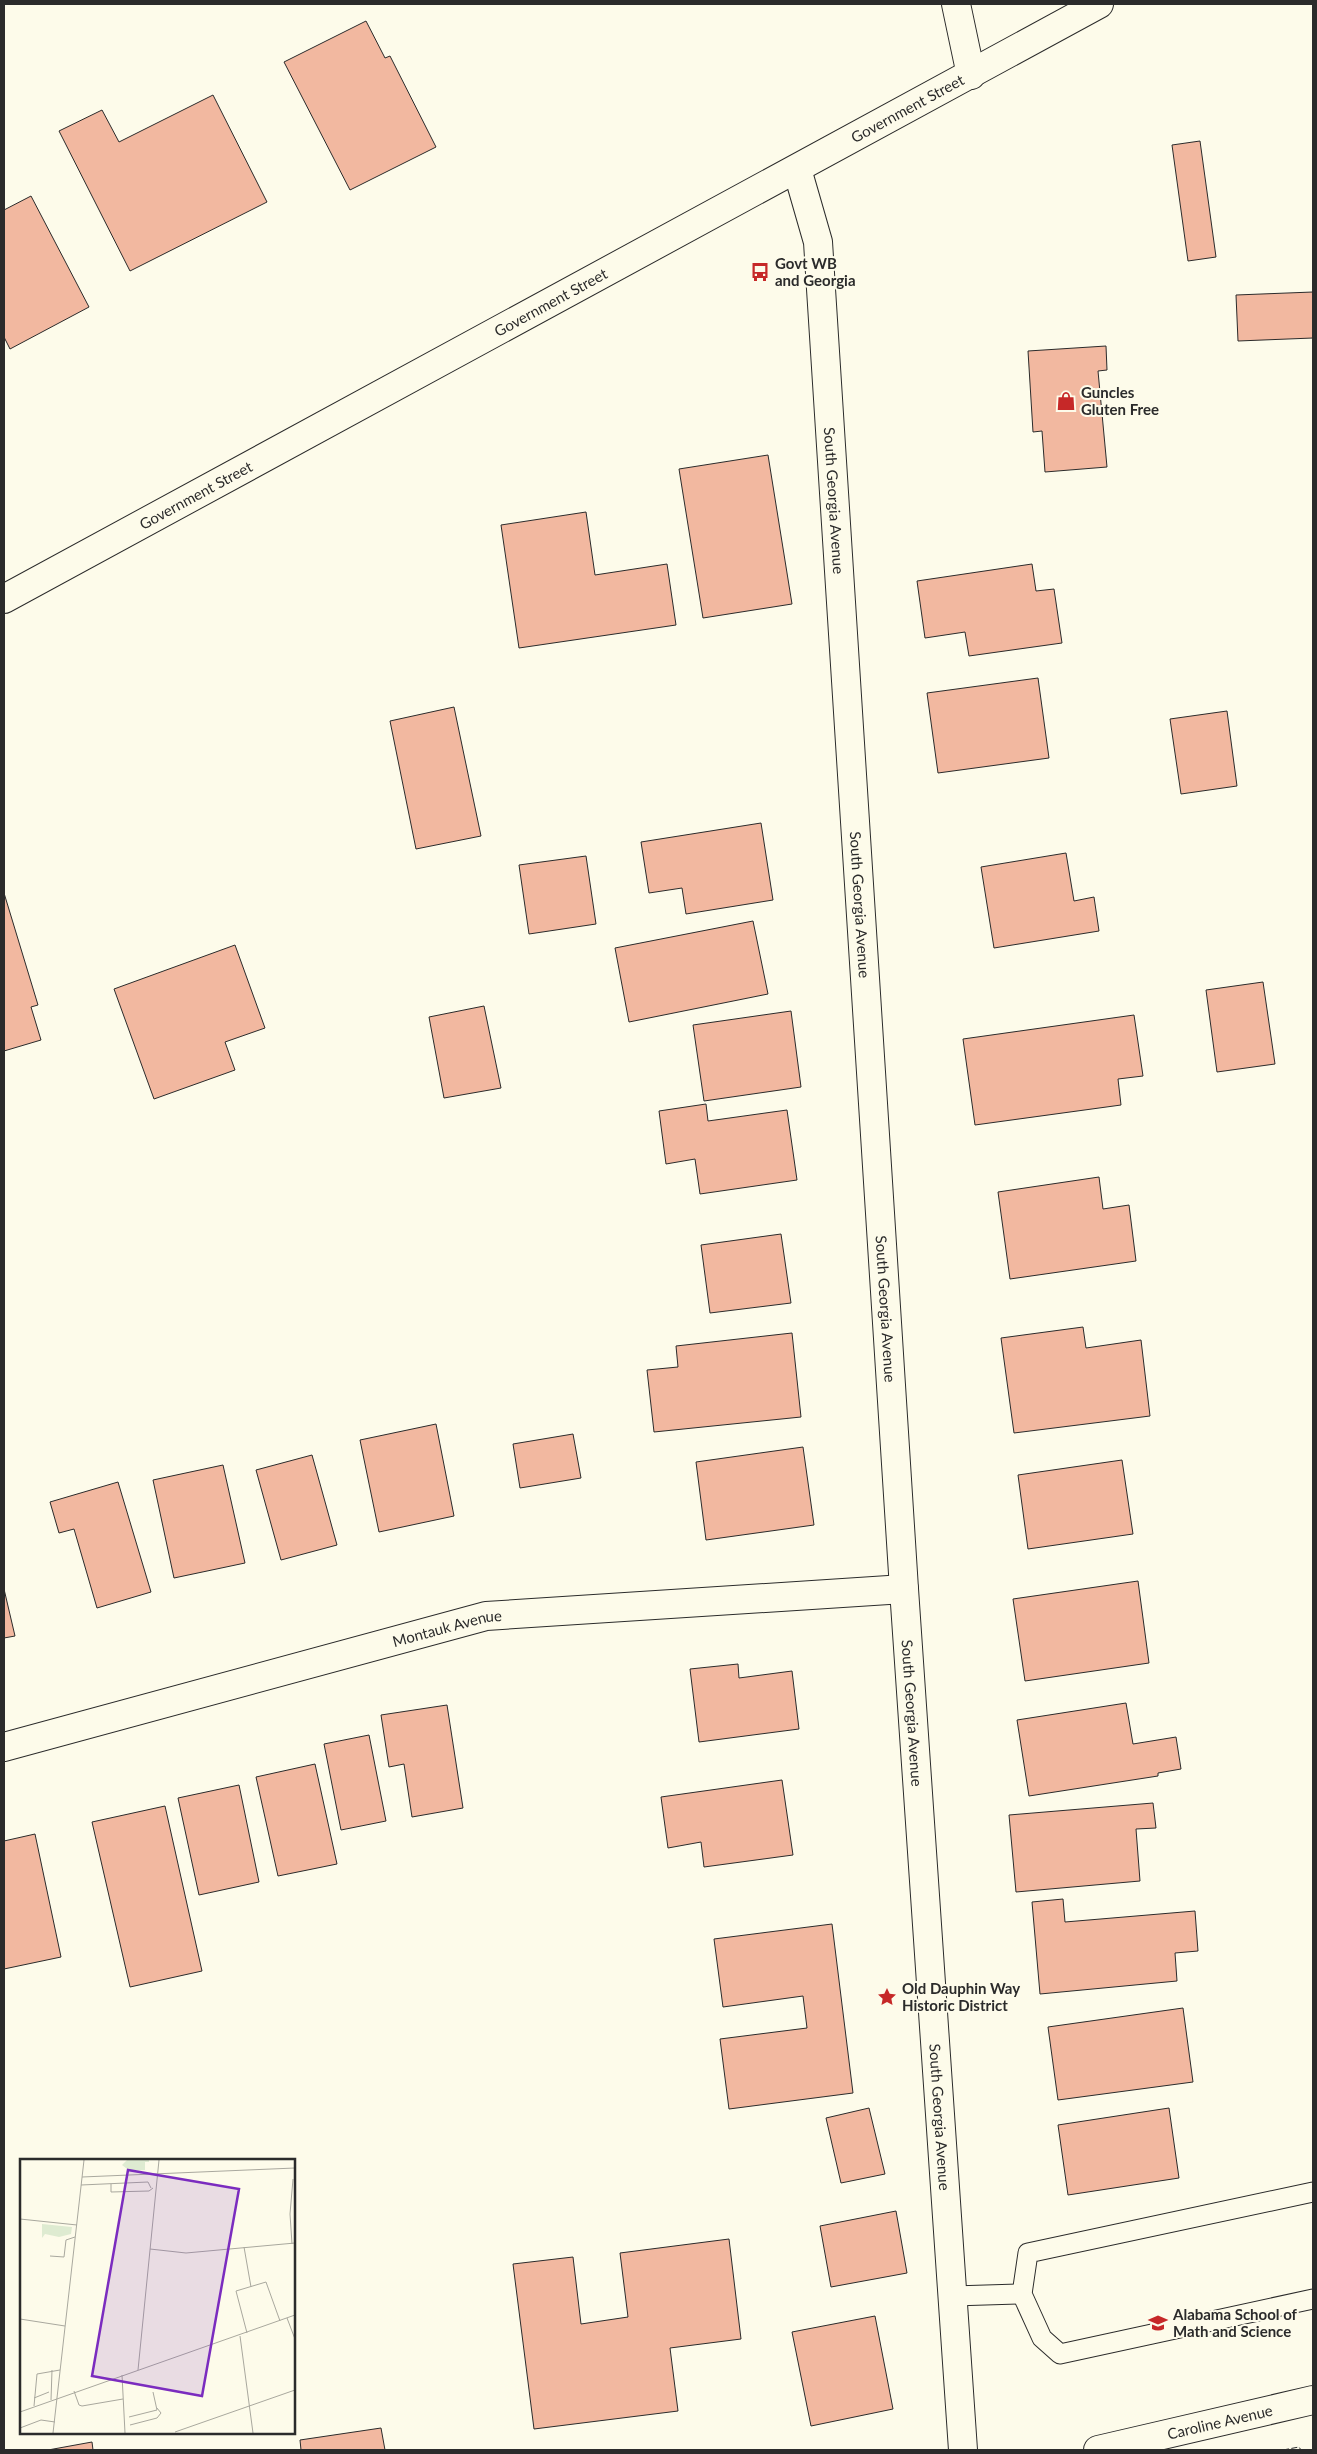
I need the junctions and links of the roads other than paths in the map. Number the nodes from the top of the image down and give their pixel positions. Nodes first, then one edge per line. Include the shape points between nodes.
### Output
1 (956, 4) edge
2 (1098, 4) edge
3 (971, 75) junction
4 (797, 169) junction
5 (4, 599) edge
6 (904, 1589) junction
7 (4, 1747) edge
8 (1313, 2192) edge
9 (1022, 2294) junction
10 (953, 2296) junction
11 (1313, 2299) edge
12 (1313, 2400) edge
13 (963, 2450) edge
14 (1098, 2450) edge

1 - 3 street
2 - 3 street, Government Street
3 - 4 street, Government Street
4 - 5 street, Government Street
4 - 6 street, South Georgia Avenue via 818,242
6 - 7 street, Montauk Avenue via 486,1616
6 - 10 street, South Georgia Avenue
8 - 9 lane via 1028,2254
9 - 10 lane
9 - 11 lane via 1042,2338 1060,2354
10 - 13 street, South Georgia Avenue
12 - 14 street, Caroline Avenue

